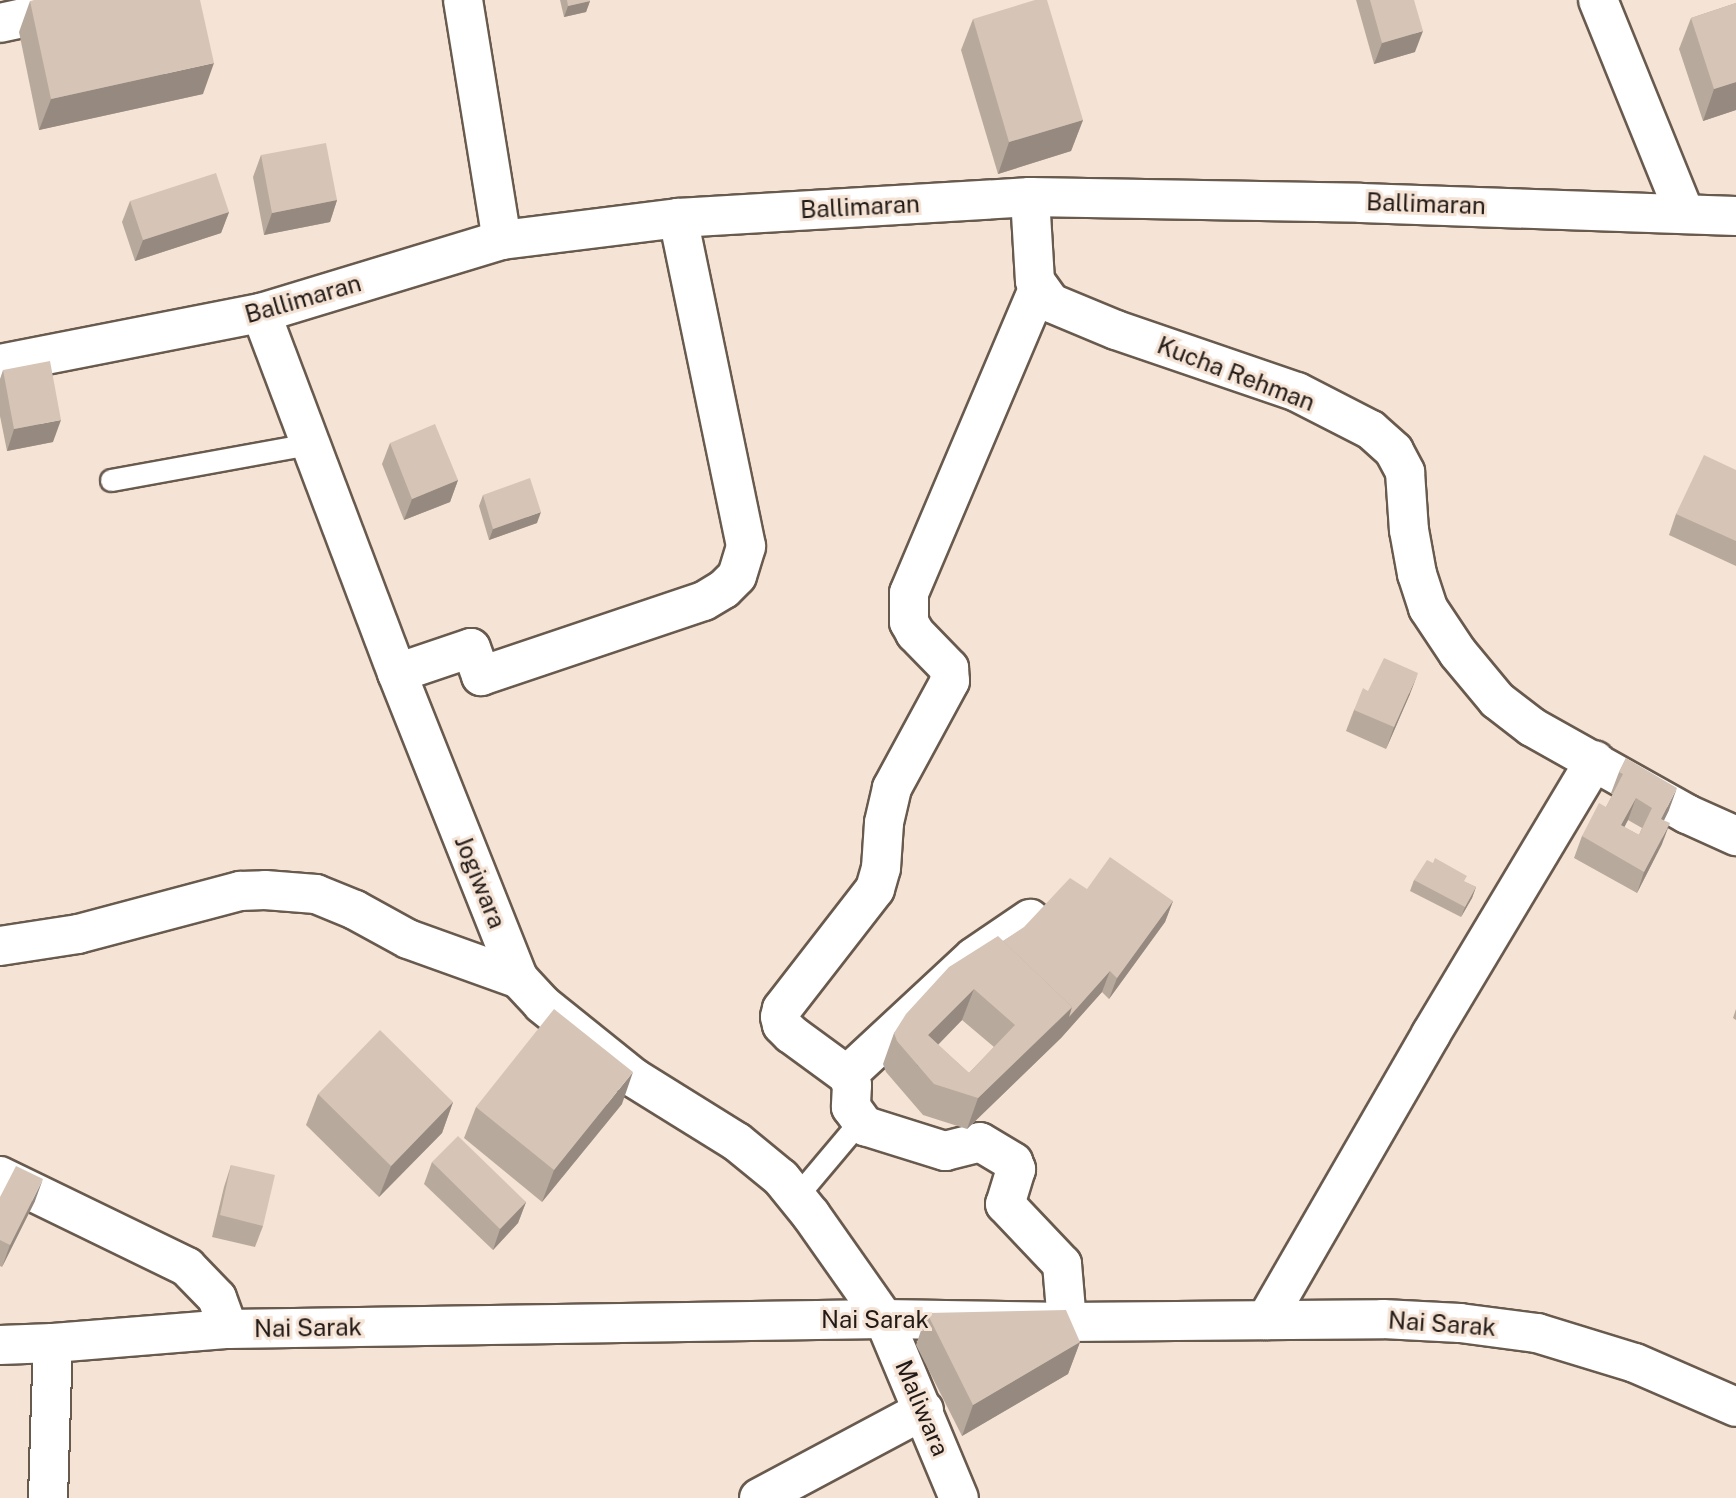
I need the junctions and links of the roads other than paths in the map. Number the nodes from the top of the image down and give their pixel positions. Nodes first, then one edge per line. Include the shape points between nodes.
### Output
1 (106, 0) edge
2 (463, 0) edge
3 (1598, 0) edge
4 (0, 23) edge
5 (1030, 197) junction
6 (1684, 212) junction
7 (1736, 216) edge
8 (678, 218) junction
9 (502, 240) junction
10 (1038, 289) junction
11 (261, 313) junction
12 (0, 364) edge
13 (310, 444) junction
14 (111, 480) dead end
15 (397, 673) junction
16 (1595, 760) junction
17 (1736, 836) edge
18 (1030, 919) edge
19 (0, 946) edge
20 (519, 979) junction
21 (847, 1075) junction
22 (860, 1121) junction
23 (0, 1176) edge
24 (796, 1196) junction
25 (884, 1319) junction
26 (1266, 1320) junction
27 (1067, 1322) junction
28 (228, 1329) junction
29 (53, 1343) junction
30 (0, 1345) edge
31 (1736, 1407) edge
32 (924, 1410) junction
33 (48, 1498) edge
34 (759, 1498) edge
35 (959, 1498) edge

1 - 4 street
2 - 9 street
3 - 6 street
5 - 6 street, Ballimaran
5 - 8 street, Ballimaran
5 - 10 street
6 - 7 street, Ballimaran
8 - 9 street, Ballimaran
8 - 15 street via 746,546 737,576 704,601 481,676 471,648
9 - 11 street, Ballimaran
10 - 16 street, Kucha Rehman via 1063,309 1297,392 1371,430 1394,451 1405,472 1417,574 1427,608 1497,701 1532,727
10 - 21 street via 909,593 909,622 949,668 950,681 892,788 875,889 782,1009 782,1025
11 - 12 street, Ballimaran
11 - 13 street, Jogiwara
13 - 14 lane
13 - 15 street, Jogiwara
15 - 20 street, Jogiwara
16 - 17 street, Kucha Rehman via 1687,814
16 - 26 street
18 - 21 street via 974,957
19 - 20 street via 78,934 240,891 265,890 316,894 408,939
20 - 24 street, Jogiwara via 542,1004 634,1078 737,1142
21 - 22 street via 852,1085 851,1107
22 - 24 lane
22 - 27 street via 875,1131 945,1151 988,1144 1013,1162 1016,1169 1005,1204 1062,1264
23 - 28 street via 187,1267 217,1298
24 - 25 street, Jogiwara
25 - 27 street, Nai Sarak
25 - 28 street, Nai Sarak
25 - 32 street, Maliwara
26 - 27 street, Nai Sarak
26 - 31 street, Nai Sarak via 1396,1320 1537,1332 1635,1363
28 - 29 street, Nai Sarak
29 - 30 street, Nai Sarak
29 - 33 street
32 - 34 street
32 - 35 street, Maliwara

